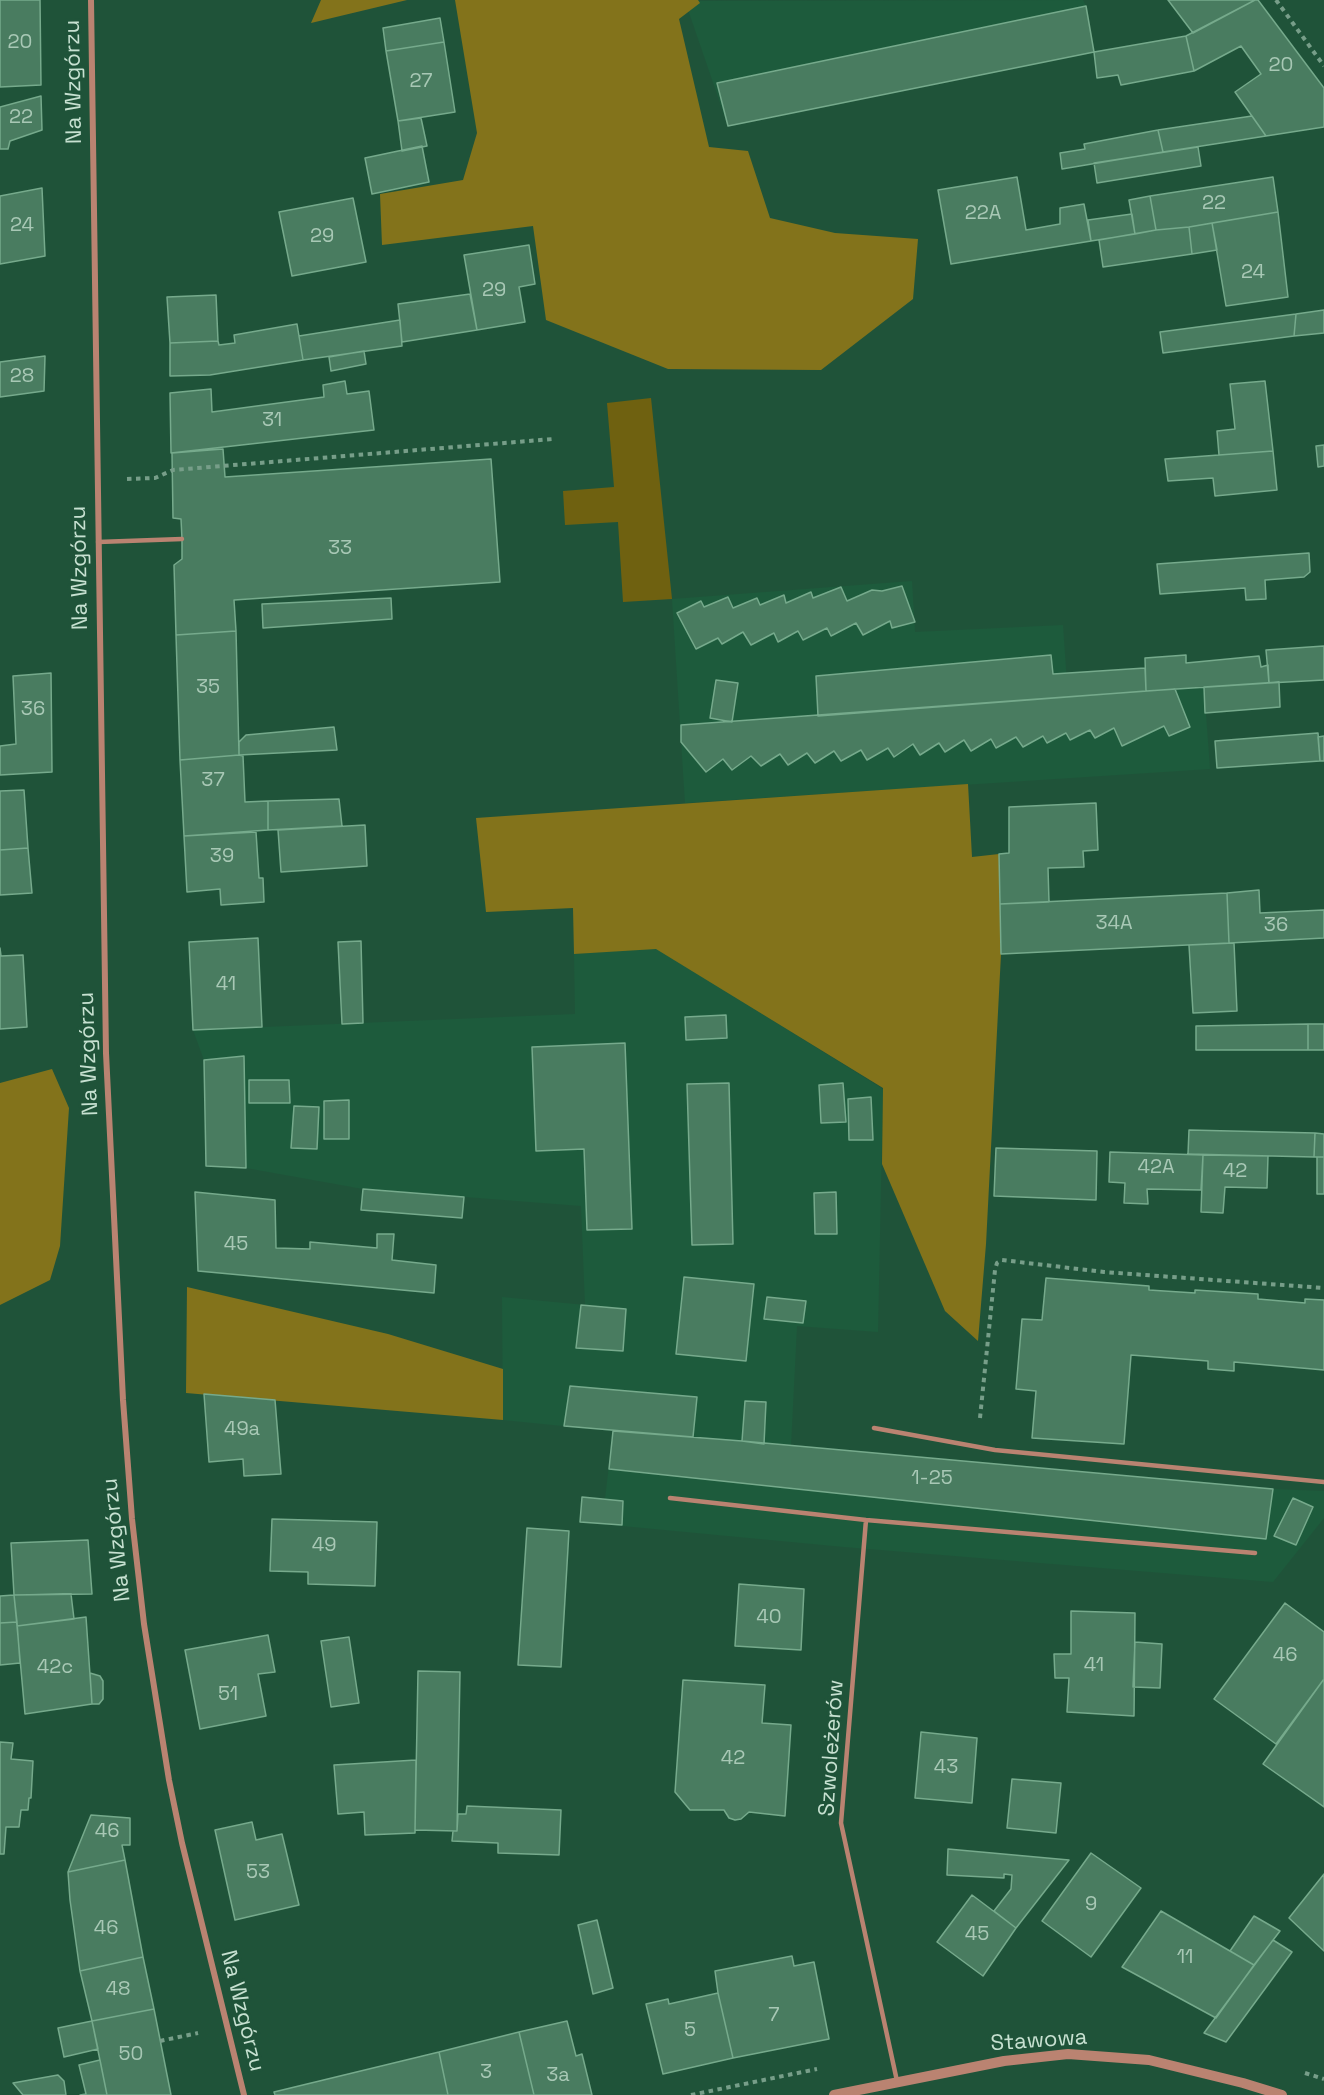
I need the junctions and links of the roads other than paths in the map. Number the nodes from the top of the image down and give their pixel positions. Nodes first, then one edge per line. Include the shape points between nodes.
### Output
1 (91, 0) edge
2 (182, 539) dead end
3 (98, 542) junction
4 (874, 1428) dead end
5 (1324, 1482) edge
6 (670, 1498) dead end
7 (866, 1520) junction
8 (1255, 1553) dead end
9 (897, 2081) junction
10 (244, 2095) edge
11 (834, 2095) edge
12 (1282, 2095) edge

1 - 3 street, Na Wzgórzu
2 - 3 lane
3 - 10 street, Na Wzgórzu via 106,1053 132,1519 147,1648 169,1780
4 - 5 lane via 977,1447
6 - 7 lane
7 - 8 lane
7 - 9 lane, Szwoleżerów via 842,1823
9 - 11 street, Stawowa
9 - 12 street, Stawowa via 1004,2061 1068,2054 1149,2060

